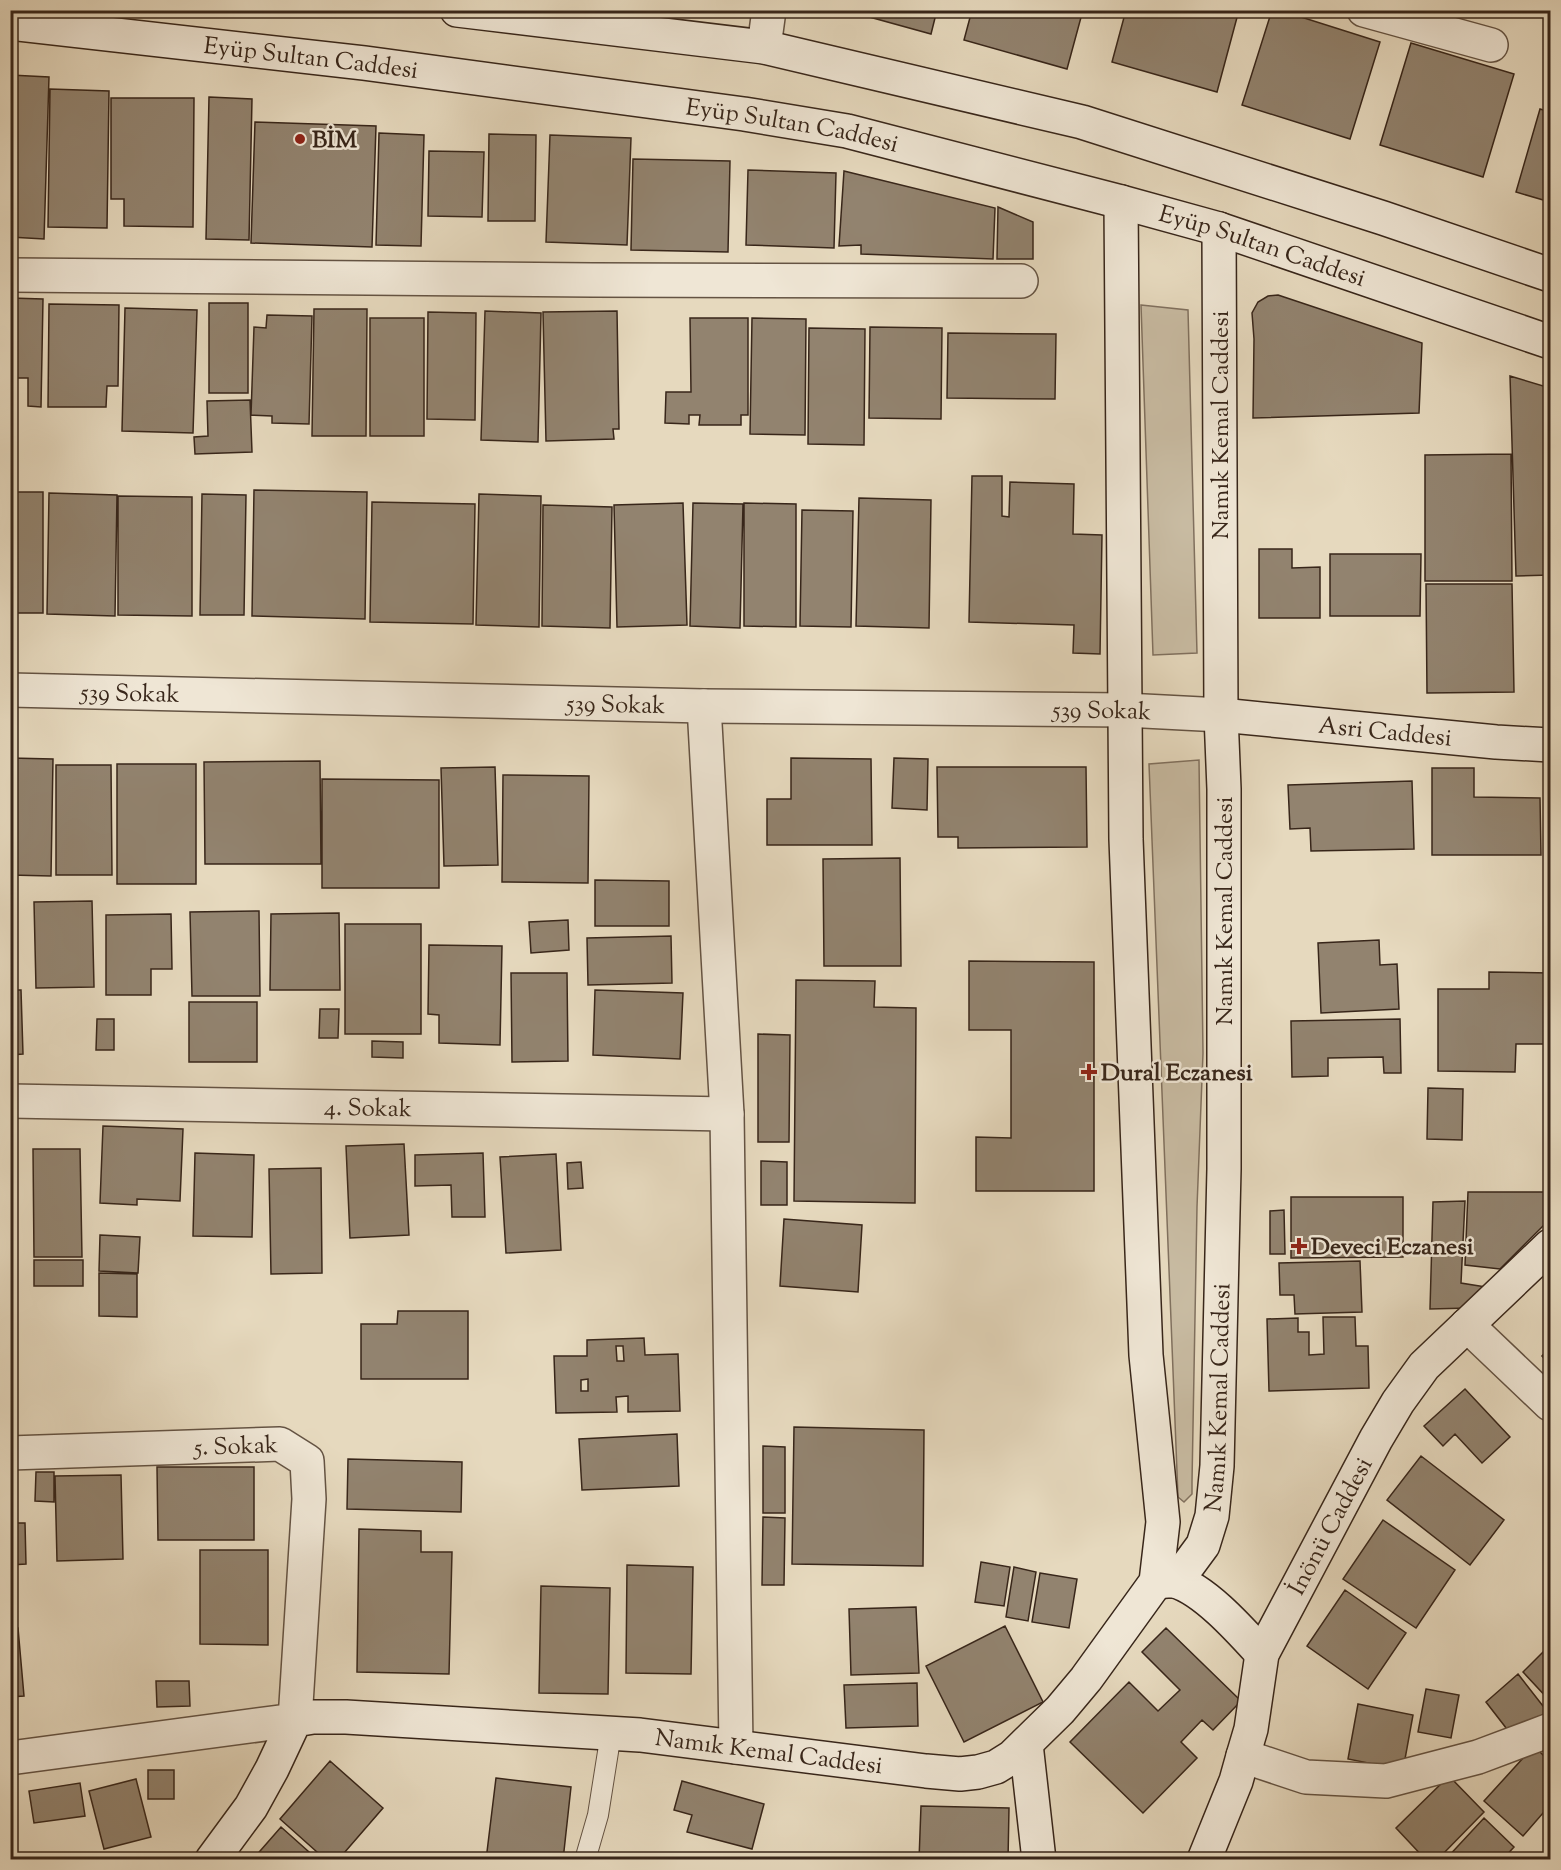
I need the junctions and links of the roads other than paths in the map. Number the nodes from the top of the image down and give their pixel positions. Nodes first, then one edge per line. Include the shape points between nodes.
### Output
1 (457, 10) edge
2 (769, 10) edge
3 (1367, 11) edge
4 (10, 23) edge
5 (1491, 45) dead end
6 (764, 47) junction
7 (1121, 202) junction
8 (1219, 229) junction
9 (10, 275) edge
10 (1551, 275) edge
11 (1022, 280) dead end
12 (1551, 342) edge
13 (10, 690) edge
14 (704, 706) junction
15 (1125, 710) junction
16 (1221, 715) junction
17 (1551, 745) edge
18 (10, 1101) edge
19 (727, 1114) junction
20 (1551, 1246) edge
21 (1467, 1325) junction
22 (1551, 1404) edge
23 (10, 1453) edge
24 (1164, 1581) junction
25 (1262, 1654) junction
26 (295, 1720) junction
27 (1551, 1730) edge
28 (611, 1733) junction
29 (1026, 1744) junction
30 (736, 1747) junction
31 (1243, 1756) junction
32 (10, 1758) edge
33 (212, 1860) edge
34 (585, 1860) edge
35 (1039, 1860) edge
36 (1204, 1860) edge

1 - 6 street
2 - 6 street
3 - 5 street
4 - 7 street, Eyüp Sultan Caddesi via 364,63 744,114 847,131
6 - 10 street via 1082,122
7 - 8 street, Eyüp Sultan Caddesi
7 - 15 street
8 - 12 street, Eyüp Sultan Caddesi
8 - 16 street, Namık Kemal Caddesi
9 - 11 street
13 - 14 street, 539 Sokak
14 - 15 street, 539 Sokak
14 - 19 street
15 - 16 street, 539 Sokak
15 - 24 street via 1126,839 1146,1356 1163,1522
16 - 17 street, Asri Caddesi
16 - 24 street, Namık Kemal Caddesi via 1224,1169 1217,1466 1212,1516 1203,1545 1189,1564
18 - 19 street, 4. Sokak
19 - 30 street
20 - 21 street, İnönü Caddesi
21 - 22 street
21 - 25 street, İnönü Caddesi via 1424,1366 1398,1402
23 - 26 street, 5. Sokak via 280,1444 307,1461 309,1499
24 - 25 street via 1197,1593
24 - 29 street, Namık Kemal Caddesi via 1060,1710
25 - 31 street, İnönü Caddesi
26 - 28 street, Namık Kemal Caddesi via 346,1717
26 - 32 street, Namık Kemal Caddesi
26 - 33 street via 251,1807
27 - 31 street via 1478,1757 1386,1781 1306,1777
28 - 30 street, Namık Kemal Caddesi
28 - 34 lane via 598,1815
29 - 30 street, Namık Kemal Caddesi via 996,1767 960,1774
29 - 35 street
31 - 36 street, İnönü Caddesi

